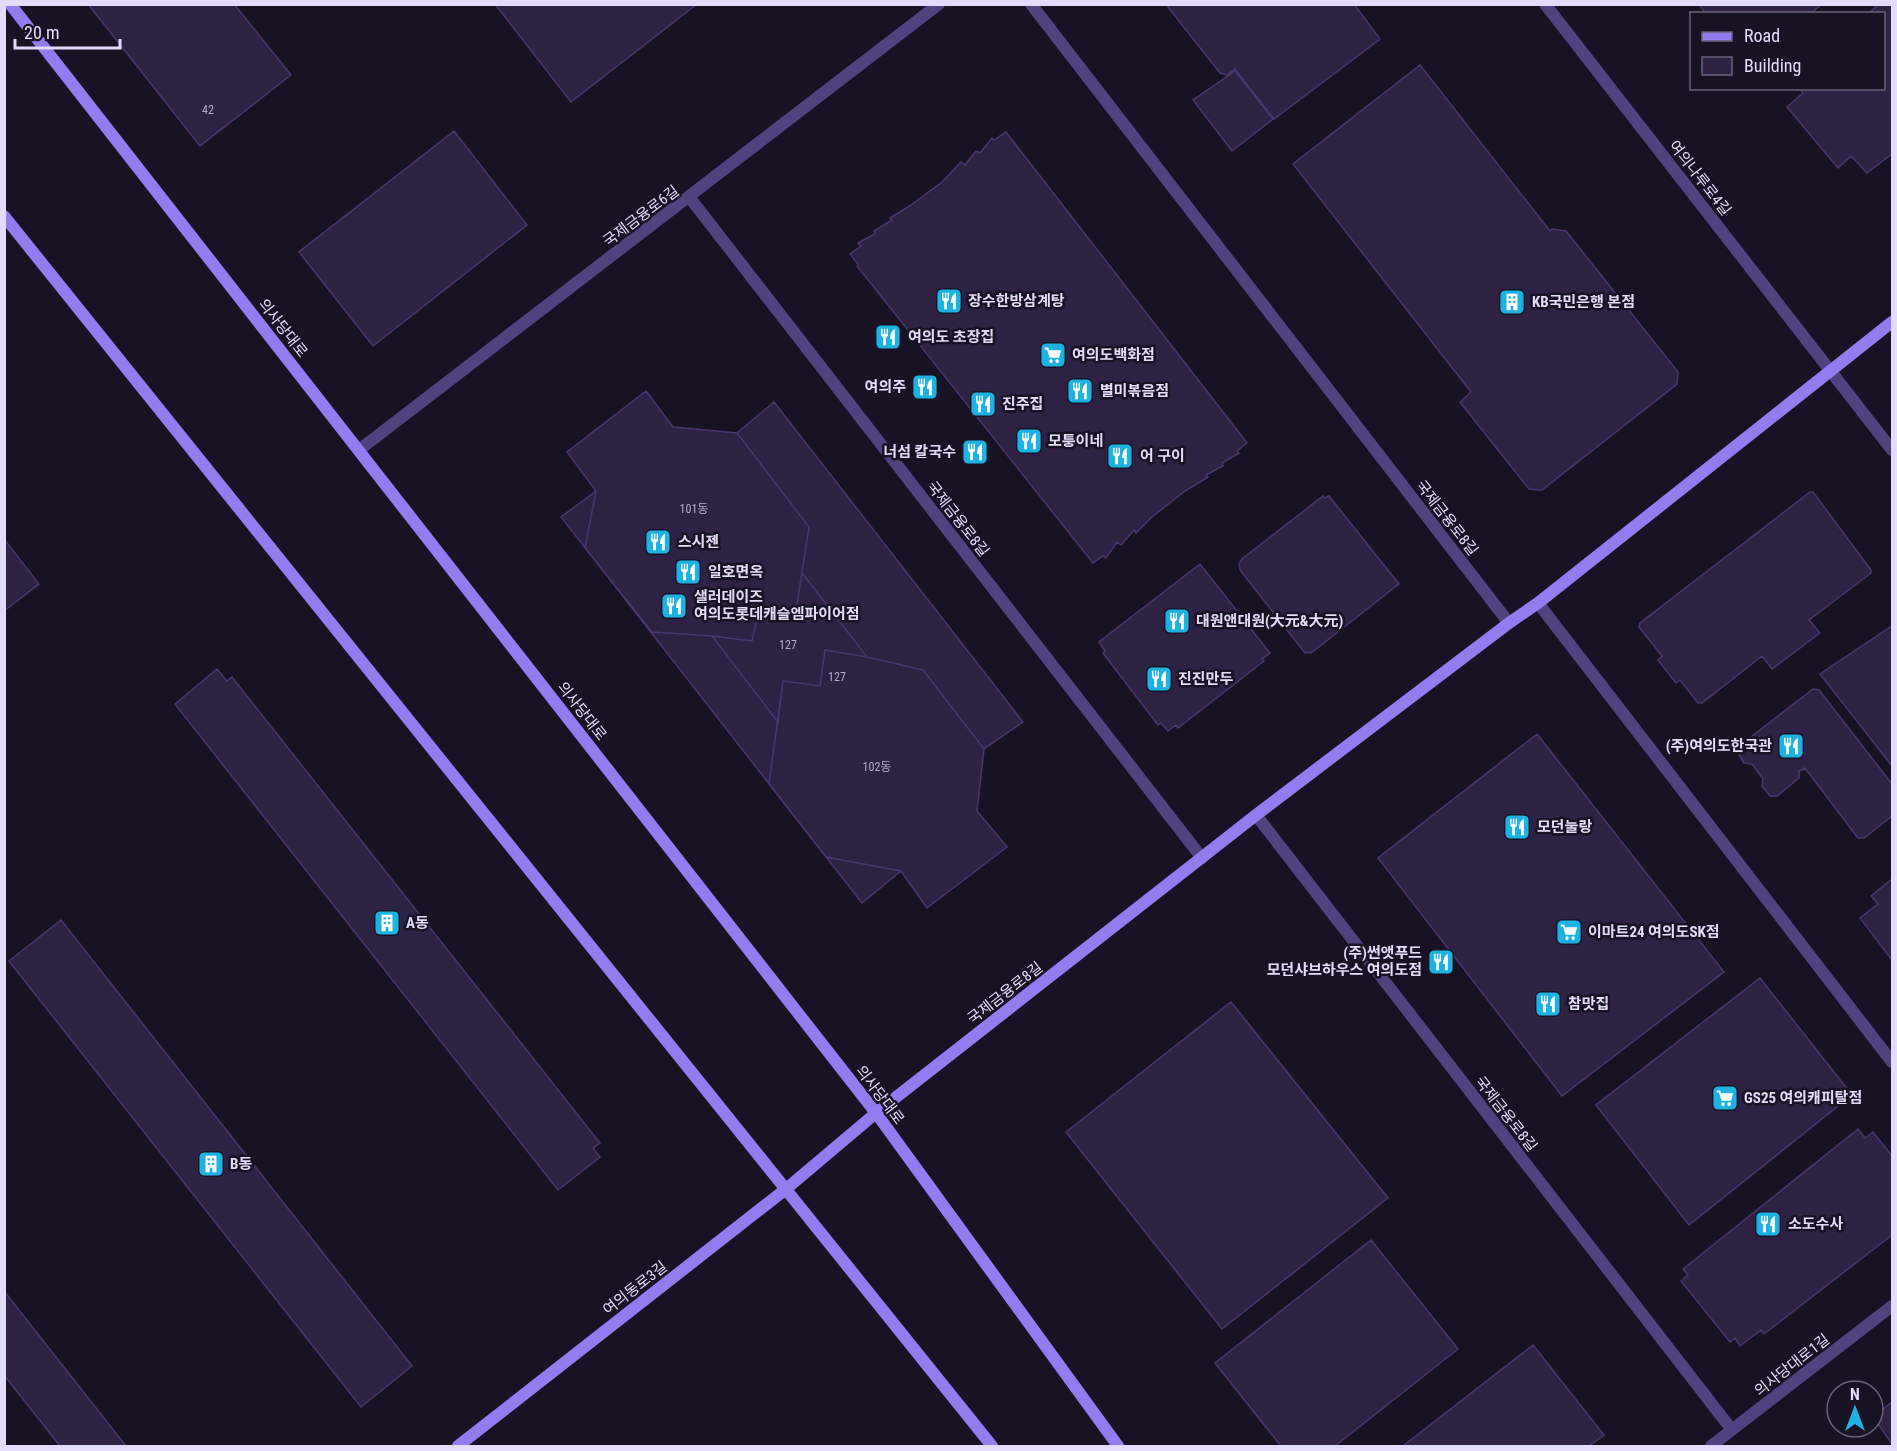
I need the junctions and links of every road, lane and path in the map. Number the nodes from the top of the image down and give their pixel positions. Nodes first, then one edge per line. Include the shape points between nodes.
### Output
1 (10, 4) edge
2 (939, 4) edge
3 (1031, 4) edge
4 (1545, 4) edge
5 (690, 198) junction
6 (4, 216) edge
7 (1893, 322) edge
8 (1831, 371) junction
9 (359, 450) junction
10 (1893, 450) edge
11 (1538, 603) junction
12 (1509, 623) junction
13 (1256, 815) junction
14 (1202, 858) junction
15 (1893, 1062) edge
16 (876, 1113) junction
17 (830, 1153) joint
18 (786, 1189) junction
19 (1893, 1306) edge
20 (1732, 1430) junction
21 (458, 1446) edge
22 (992, 1446) edge
23 (1118, 1446) edge
24 (1711, 1446) edge

1 - 9 main road, 의사당대로
2 - 5 street, 국제금융로6길
3 - 12 street, 국제금융로8길
4 - 8 street, 여의나루로4길
5 - 9 street, 국제금융로6길
5 - 14 street, 국제금융로8길
6 - 18 main road
7 - 8 main road, 국제금융로8길
8 - 10 street, 여의나루로4길
8 - 11 main road, 국제금융로8길
9 - 16 main road, 의사당대로
11 - 12 main road, 국제금융로8길
11 - 15 street
12 - 13 main road, 국제금융로8길
13 - 14 main road, 국제금융로8길
13 - 20 street, 국제금융로8길
14 - 16 main road, 국제금융로8길
16 - 17 main road, 국제금융로8길
16 - 23 main road, 의사당대로
17 - 18 main road, 여의동로3길
18 - 21 main road, 여의동로3길
18 - 22 main road
19 - 20 street, 의사당대로1길
20 - 24 street, 의사당대로1길

